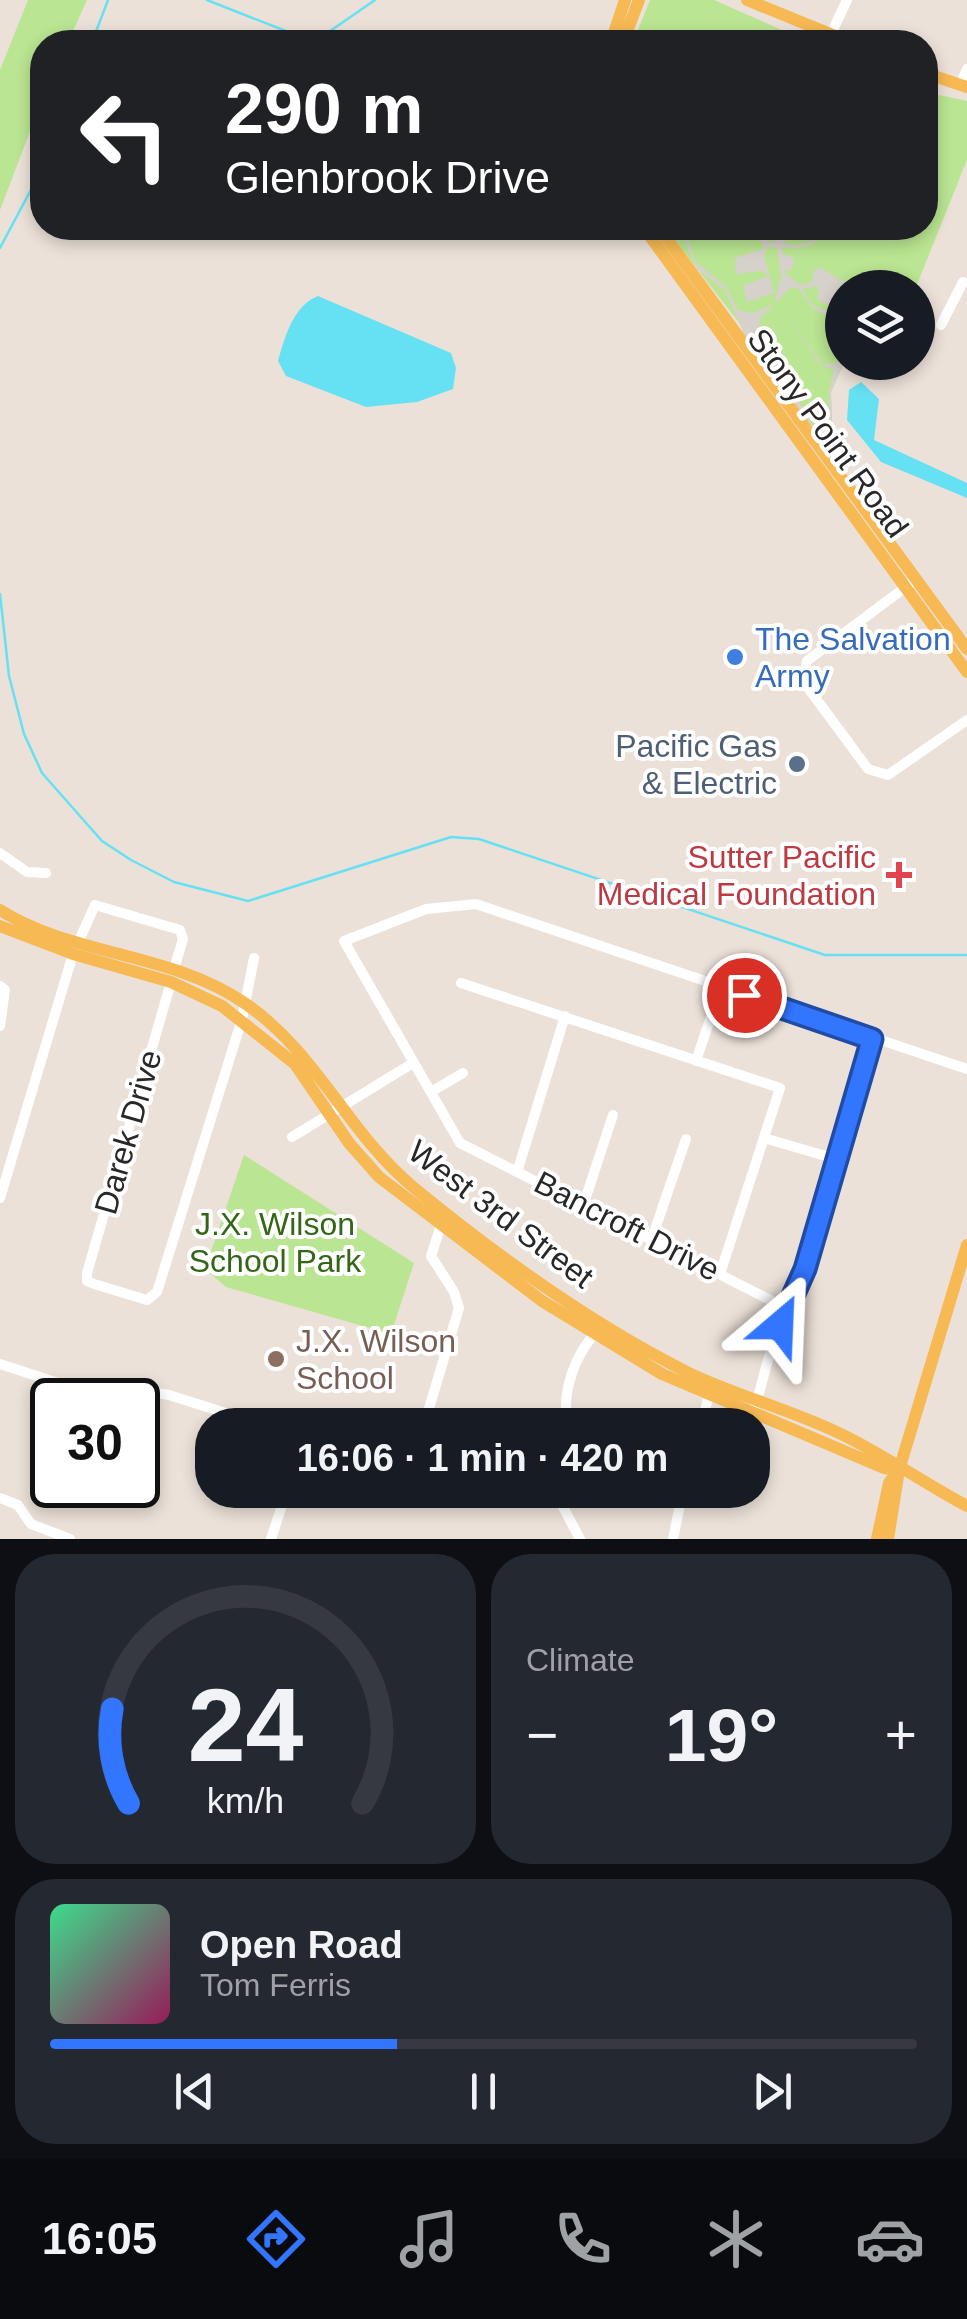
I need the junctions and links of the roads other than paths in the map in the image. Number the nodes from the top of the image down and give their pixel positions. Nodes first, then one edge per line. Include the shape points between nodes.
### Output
1 (625, 0) edge
2 (639, 0) edge
3 (747, 0) edge
4 (848, 0) edge
5 (615, 30) edge
6 (628, 30) edge
7 (821, 30) edge
8 (833, 30) edge
9 (967, 69) edge
10 (938, 77) edge
11 (964, 86) edge
12 (653, 240) edge
13 (668, 240) edge
14 (963, 282) dead end
15 (941, 326) dead end
16 (911, 583) junction
17 (967, 649) edge
18 (967, 672) edge
19 (967, 720) edge
20 (0, 854) edge
21 (46, 873) dead end
22 (0, 910) edge
23 (0, 926) edge
24 (81, 940) junction
25 (73, 954) junction
26 (254, 958) dead end
27 (172, 975) junction
28 (460, 983) dead end
29 (0, 986) edge
30 (722, 988) junction
31 (246, 1004) junction
32 (565, 1016) junction
33 (242, 1019) junction
34 (0, 1026) edge
35 (872, 1039) junction
36 (696, 1061) junction
37 (413, 1063) junction
38 (967, 1069) edge
39 (463, 1073) dead end
40 (430, 1092) junction
41 (336, 1110) junction
42 (614, 1115) dead end
43 (292, 1137) dead end
44 (764, 1138) junction
45 (686, 1139) dead end
46 (836, 1160) junction
47 (518, 1169) junction
48 (1, 1191) edge
49 (584, 1203) junction
50 (447, 1212) junction
51 (440, 1227) junction
52 (652, 1238) junction
53 (967, 1245) edge
54 (720, 1274) junction
55 (788, 1309) junction
56 (603, 1325) junction
57 (592, 1336) junction
58 (0, 1364) edge
59 (709, 1395) junction
60 (210, 1408) edge
61 (429, 1408) edge
62 (566, 1408) edge
63 (705, 1408) edge
64 (754, 1408) junction
65 (770, 1413) edge
66 (899, 1470) junction
67 (0, 1498) edge
68 (967, 1506) edge
69 (281, 1508) edge
70 (564, 1508) edge
71 (680, 1508) edge
72 (70, 1539) edge
73 (270, 1539) edge
74 (580, 1539) edge
75 (673, 1539) edge
76 (877, 1539) edge
77 (888, 1539) edge

1 - 5 main road
2 - 6 main road
3 - 7 main road
4 - 8 street
9 - 11 street
10 - 11 main road
12 - 16 main road, Stony Point Road
13 - 16 main road, Stony Point Road
14 - 15 street
16 - 17 main road, Stony Point Road
16 - 18 main road, Stony Point Road
16 - 19 street via 808,661 803,682 878,774 888,776
20 - 21 street via 27,872
22 - 24 main road, West 3rd Street
23 - 25 main road, West 3rd Street
24 - 25 street
24 - 27 main road, West 3rd Street
24 - 27 street via 95,905 180,930
25 - 27 main road, West 3rd Street
25 - 48 street
26 - 31 street
27 - 31 main road, West 3rd Street via 205,980
27 - 33 main road, West 3rd Street
27 - 33 street, Darek Drive via 87,1281 147,1300 158,1292
28 - 32 street
29 - 34 street
30 - 35 street
30 - 36 street
30 - 37 street, Bancroft Drive via 476,904 426,908 344,941
31 - 33 street
31 - 41 main road, West 3rd Street via 305,1054
32 - 36 street
32 - 47 street
33 - 41 main road, West 3rd Street
35 - 38 street
35 - 46 street
36 - 44 street via 780,1088
37 - 40 street, Bancroft Drive
37 - 41 street
39 - 40 street
40 - 47 street, Bancroft Drive via 460,1143
41 - 43 street
41 - 50 main road, West 3rd Street
41 - 51 main road, West 3rd Street via 368,1167
42 - 49 street
44 - 46 street
44 - 54 street
45 - 52 street
46 - 55 street
47 - 49 street, Bancroft Drive
49 - 52 street, Bancroft Drive
50 - 51 street
50 - 56 main road, West 3rd Street
51 - 57 main road, West 3rd Street
51 - 61 street via 430,1256 459,1308
52 - 54 street, Bancroft Drive
53 - 66 main road
54 - 55 street, Bancroft Drive
55 - 64 street
56 - 57 street
56 - 64 main road, West 3rd Street
57 - 59 main road, West 3rd Street
57 - 62 street
58 - 60 street via 92,1394 132,1389
59 - 63 street
59 - 64 main road, West 3rd Street
65 - 66 main road, West 3rd Street via 842,1434
66 - 68 main road, West 3rd Street
66 - 76 main road via 889,1483
66 - 77 main road
67 - 72 street via 18,1505 30,1524
69 - 73 street
70 - 74 street
71 - 75 street

